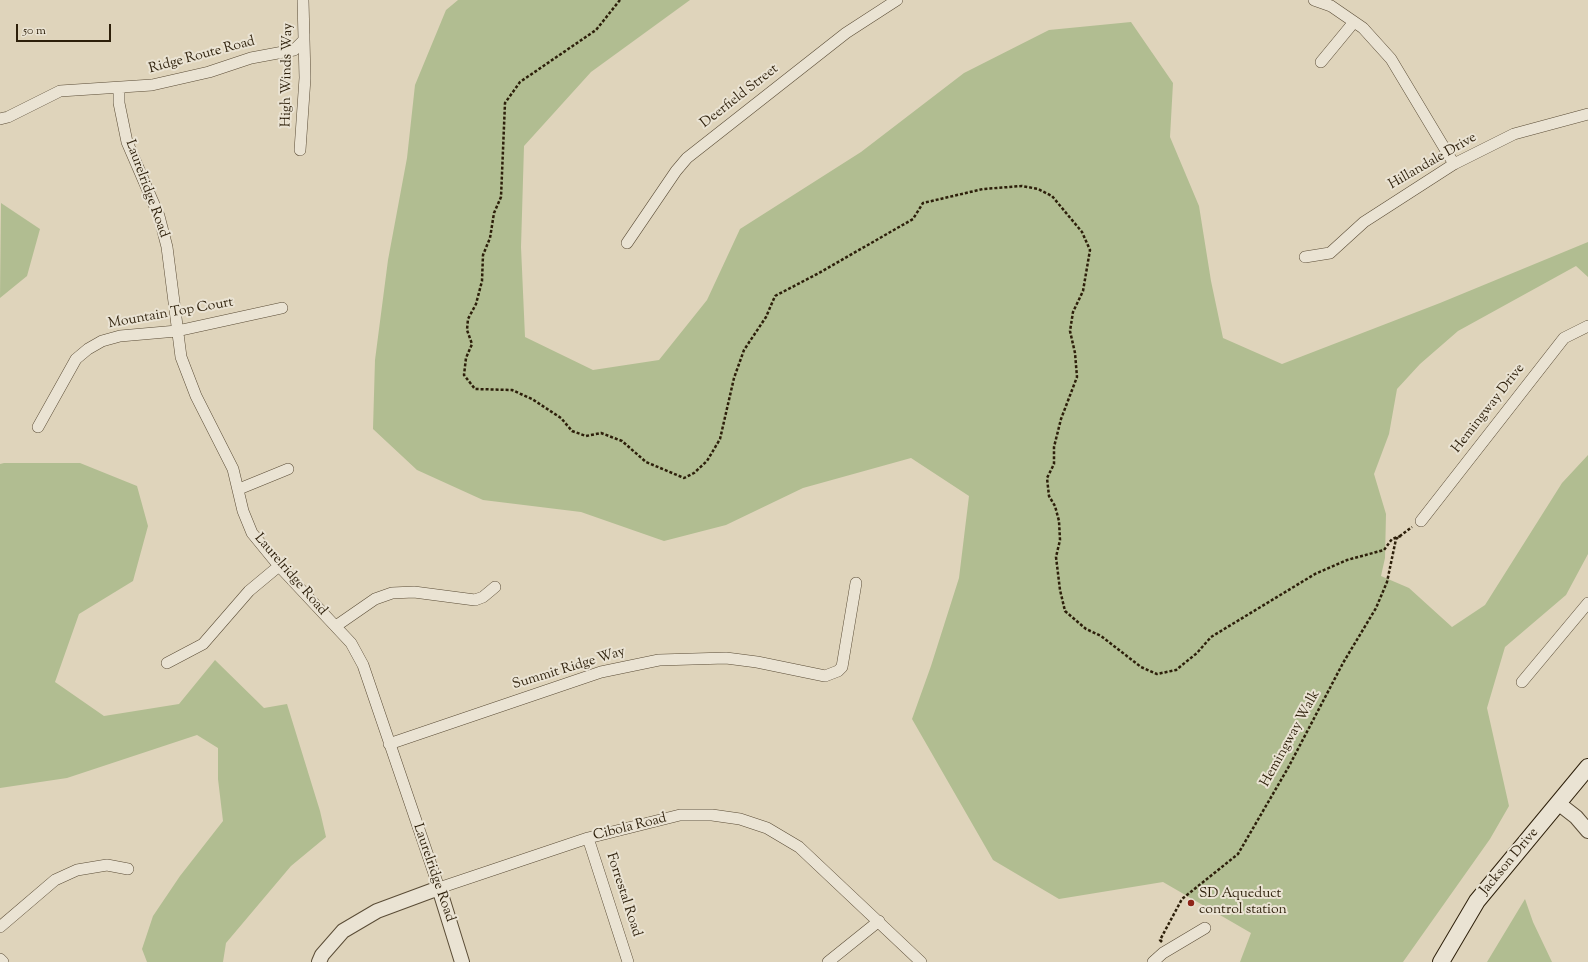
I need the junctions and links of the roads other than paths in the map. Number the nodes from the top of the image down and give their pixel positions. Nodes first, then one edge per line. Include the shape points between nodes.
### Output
1 (303, 0) edge
2 (897, 0) edge
3 (1314, 0) edge
4 (1354, 22) junction
5 (304, 34) junction
6 (1321, 62) dead end
7 (119, 88) junction
8 (1588, 114) edge
9 (4, 118) edge
10 (300, 150) dead end
11 (1454, 164) junction
12 (627, 243) dead end
13 (1305, 258) dead end
14 (282, 308) dead end
15 (1588, 326) edge
16 (177, 331) junction
17 (38, 427) dead end
18 (288, 469) dead end
19 (239, 489) junction
20 (1421, 521) road end
21 (279, 566) junction
22 (856, 583) dead end
23 (495, 587) dead end
24 (1588, 603) edge
25 (336, 626) junction
26 (167, 663) dead end
27 (1522, 682) dead end
28 (389, 744) junction
29 (1588, 767) edge
30 (1558, 804) junction
31 (1588, 831) edge
32 (588, 838) junction
33 (128, 869) dead end
34 (438, 888) junction
35 (879, 921) junction
36 (0, 927) edge
37 (1205, 928) dead end
38 (0, 959) edge
39 (3, 962) edge
40 (319, 962) edge
41 (462, 962) edge
42 (628, 962) edge
43 (828, 962) edge
44 (921, 962) edge
45 (1153, 962) edge
46 (1441, 962) edge

1 - 5 street, High Winds Way
2 - 12 street, Deerfield Street via 846,33 687,158
3 - 4 street via 1330,6
4 - 6 street
4 - 11 street via 1363,28 1391,59
5 - 7 street, Ridge Route Road via 304,40 294,50 250,58 209,72 152,85
5 - 10 street, High Winds Way via 305,78
7 - 9 street, Ridge Route Road via 60,91
7 - 16 street, Laurelridge Road via 119,103 127,142 159,216 167,247
8 - 11 street, Hillandale Drive via 1514,134
11 - 13 street, Hillandale Drive via 1364,222 1330,252
14 - 16 street, Mountain Top Court
15 - 20 street, Hemingway Drive via 1564,338
16 - 17 street, Mountain Top Court via 120,336 102,341 88,349 76,359
16 - 19 street, Laurelridge Road via 181,357 196,396 233,469
18 - 19 street
19 - 21 street, Laurelridge Road via 243,511 252,533
21 - 25 street, Laurelridge Road
21 - 26 street via 250,591 203,644
22 - 28 street, Summit Ridge Way via 842,667 824,676 726,658 659,660 601,672
23 - 25 street via 483,597 474,600 414,592 392,593 375,599
24 - 27 street
25 - 28 street, Laurelridge Road via 351,644 363,665
28 - 34 street, Laurelridge Road
29 - 30 main road, Jackson Drive
30 - 31 street via 1576,817
30 - 46 main road, Jackson Drive via 1477,901
32 - 34 street, Cibola Road
32 - 35 street, Cibola Road via 680,815 712,815 740,819 767,828 799,846
32 - 42 street, Forrestal Road
33 - 36 street via 107,865 76,870 55,880
34 - 40 street, Cibola Road via 377,911 343,931
34 - 41 street, Laurelridge Road
35 - 43 street
35 - 44 street, Cibola Road
37 - 45 street
38 - 39 street

